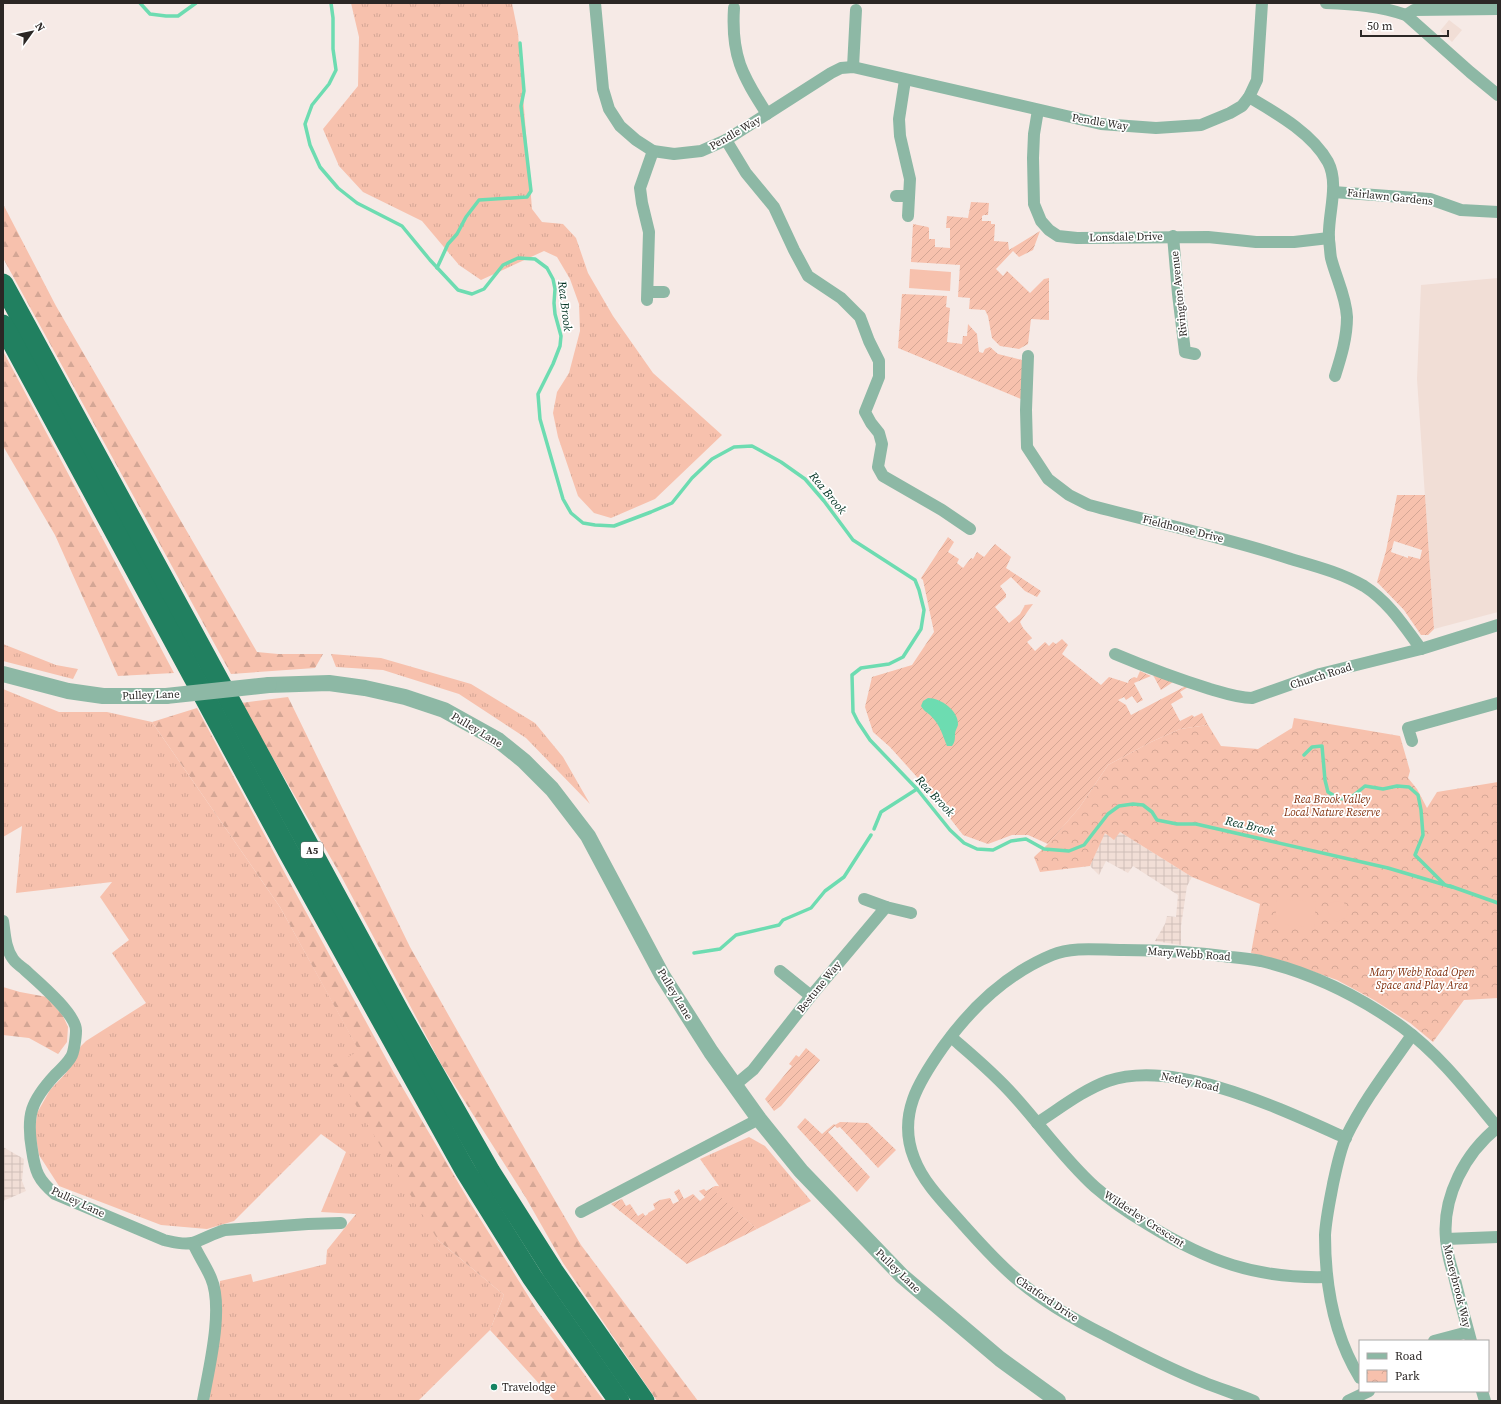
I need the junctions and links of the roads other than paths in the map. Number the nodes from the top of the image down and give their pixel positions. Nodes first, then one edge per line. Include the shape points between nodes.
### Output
1 (595, 3) edge
2 (1262, 3) edge
3 (1326, 3) edge
4 (734, 8) dead end
5 (1498, 9) edge
6 (856, 10) dead end
7 (1406, 15) junction
8 (853, 67) junction
9 (905, 80) junction
10 (1498, 95) edge
11 (1249, 97) junction
12 (1038, 110) junction
13 (768, 114) junction
14 (726, 140) junction
15 (653, 151) junction
16 (1333, 192) junction
17 (896, 196) dead end
18 (909, 196) junction
19 (1495, 215) edge
20 (908, 216) dead end
21 (1173, 236) junction
22 (1329, 238) junction
23 (3, 284) edge
24 (664, 292) dead end
25 (3, 325) edge
26 (1184, 353) dead end
27 (1028, 356) dead end
28 (1335, 376) dead end
29 (970, 530) dead end
30 (1498, 625) edge
31 (1421, 649) junction
32 (1115, 654) dead end
33 (3, 674) edge
34 (1498, 703) edge
35 (1412, 741) dead end
36 (864, 899) dead end
37 (886, 907) junction
38 (911, 913) dead end
39 (3, 920) edge
40 (780, 971) dead end
41 (811, 996) junction
42 (1412, 1035) junction
43 (951, 1037) junction
44 (735, 1085) junction
45 (759, 1119) junction
46 (908, 1123) joint
47 (1037, 1123) junction
48 (1498, 1127) edge
49 (1346, 1138) junction
50 (581, 1212) dead end
51 (341, 1223) dead end
52 (1498, 1237) edge
53 (1446, 1239) junction
54 (193, 1243) junction
55 (1327, 1277) junction
56 (1470, 1336) edge
57 (1441, 1340) edge
58 (1359, 1376) edge
59 (1367, 1392) edge
60 (203, 1401) edge
61 (619, 1401) edge
62 (644, 1401) edge
63 (1058, 1401) edge
64 (1254, 1401) edge
65 (1348, 1401) edge

1 - 15 street, Pendle Way via 603,88 609,109 620,126
2 - 11 street, Pendle Way via 1257,80
3 - 7 street via 1369,5
4 - 13 street via 728,29 738,62 748,84
5 - 7 street via 1414,10
6 - 8 street via 850,24
7 - 10 street
8 - 9 street, Pendle Way
8 - 13 street, Pendle Way via 841,68 830,73
9 - 12 street, Pendle Way
9 - 18 street via 899,119 900,136 910,179
11 - 12 street, Pendle Way via 1242,106 1201,125 1156,128 1102,124
11 - 16 street via 1311,140 1329,164
12 - 21 street, Lonsdale Drive via 1034,134 1034,204 1041,221 1049,230 1058,236 1077,238
13 - 14 street, Pendle Way
14 - 15 street, Pendle Way via 701,151 674,154
14 - 29 street via 746,173 774,207 808,276 841,298 860,317 879,361 879,377 865,412 881,438 878,467 883,476 942,510
15 - 24 street via 640,188 649,232 647,296
16 - 19 street, Fairlawn Gardens via 1430,199 1461,210
16 - 22 street
17 - 18 street
18 - 20 street
21 - 22 street, Lonsdale Drive via 1256,242 1294,242
21 - 26 street, Rivington Avenue
22 - 28 street via 1331,258 1343,291 1347,315 1346,336 1336,353
23 - 62 highway, A5 via 399,1012 482,1158 553,1271
25 - 61 highway, A5 via 291,858 465,1170 532,1277
27 - 31 street, Fieldhouse Drive via 1027,447 1048,479 1069,495 1088,505 1247,545 1344,576 1364,586 1382,600 1395,613
30 - 31 street, Church Road
31 - 32 street, Church Road via 1320,674 1252,698 1241,698 1191,683
33 - 44 street, Pulley Lane, bridge via 103,696 166,696 269,685 329,683 404,697 444,710 498,740 552,788 588,836 662,975
34 - 35 street via 1408,728
36 - 37 street
37 - 38 street
37 - 41 street, Bestune Way
39 - 54 street, Pulley Lane via 6,943 12,959 63,1007 76,1029 72,1057 42,1089 30,1118 29,1134 40,1181 55,1194 164,1240 180,1244
40 - 41 street
41 - 44 street, Bestune Way via 753,1070
42 - 43 street, Mary Webb Road via 1375,1009 1338,988 1311,976 1258,960 1138,950 1065,950 1021,970 987,996
42 - 48 street, Mary Webb Road via 1439,1059
42 - 49 street via 1376,1085
43 - 46 street, Mary Webb Road via 917,1087
43 - 47 street, Wilderley Crescent via 994,1074
44 - 45 street, Pulley Lane
45 - 50 street
45 - 63 street, Pulley Lane via 801,1171 902,1276 1000,1359
46 - 64 street, Chatford Drive via 913,1157 924,1178 980,1244 1020,1282 1068,1316 1202,1382
47 - 49 street, Netley Road via 1094,1087 1120,1078 1150,1075 1178,1078 1224,1089
47 - 55 street, Wilderley Crescent via 1096,1187 1117,1204 1173,1240 1215,1260 1247,1270 1299,1278
48 - 53 street, Moneybrook Way via 1474,1151 1458,1177 1448,1212
49 - 55 street via 1335,1174 1328,1211 1325,1234
51 - 54 street, Pulley Lane via 225,1230
52 - 53 street
53 - 56 street, Moneybrook Way
54 - 60 street via 212,1279 216,1299 216,1319
55 - 58 street via 1334,1315
56 - 57 street
59 - 65 street

